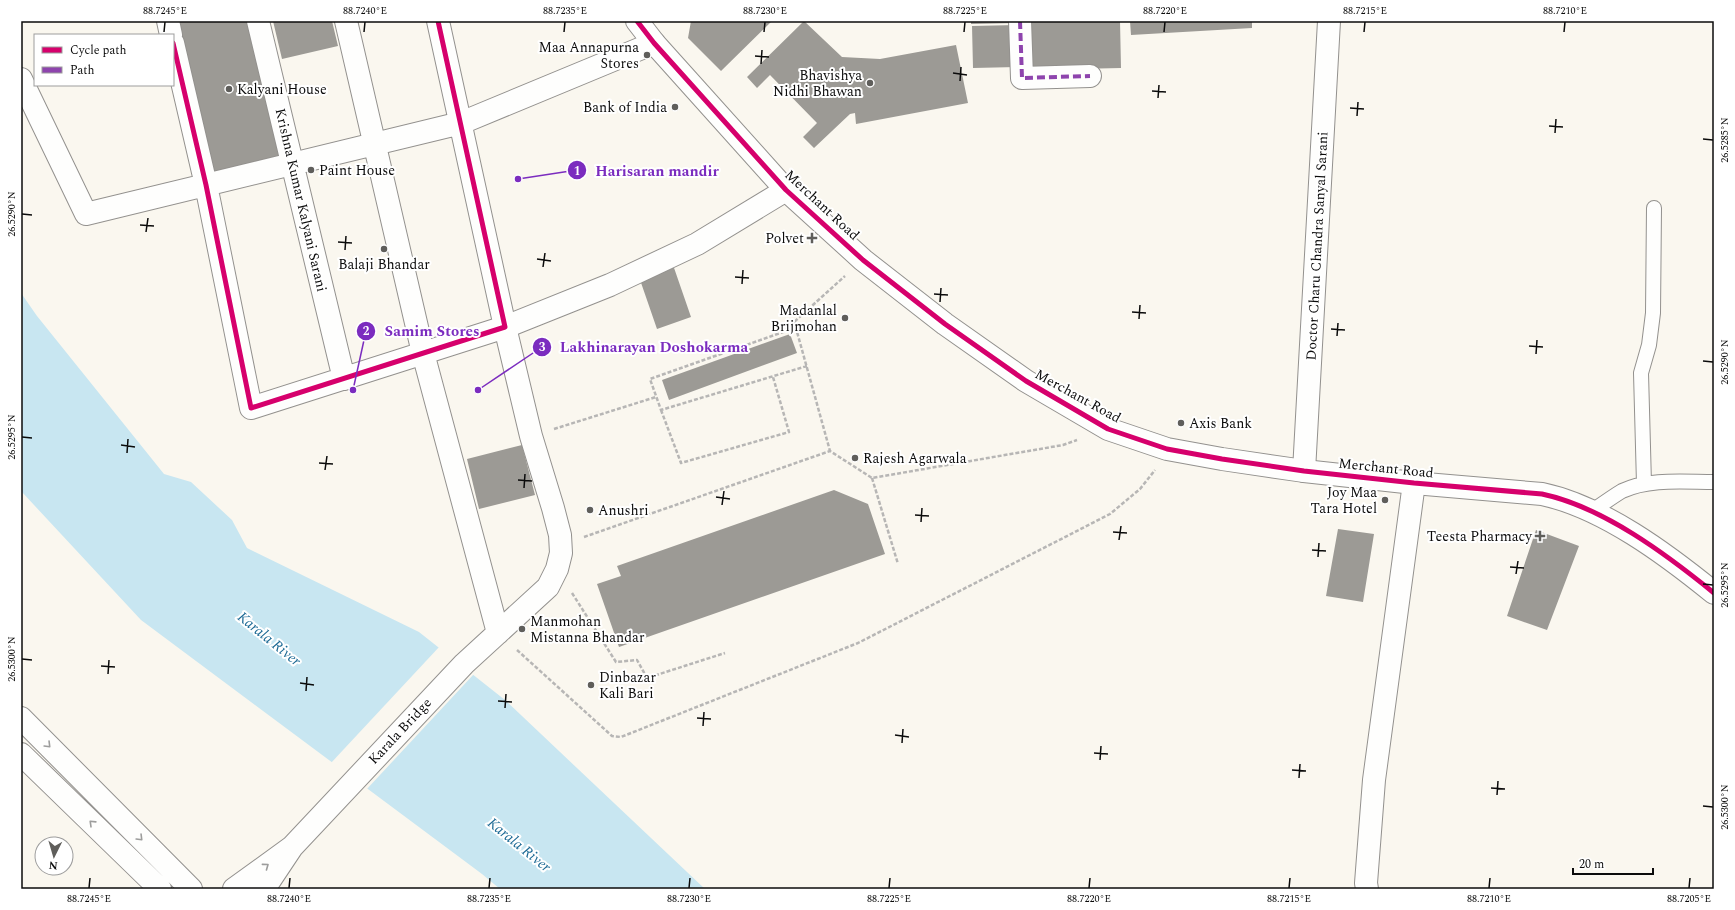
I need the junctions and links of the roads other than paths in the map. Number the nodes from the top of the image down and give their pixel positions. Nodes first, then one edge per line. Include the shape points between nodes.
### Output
1 (168, 21) edge
2 (258, 21) edge
3 (346, 21) edge
4 (438, 21) edge
5 (637, 21) edge
6 (1020, 21) edge
7 (1329, 21) edge
8 (171, 34) edge
9 (654, 43) junction
10 (174, 47) edge
11 (1090, 76) dead end
12 (21, 79) edge
13 (461, 123) junction
14 (375, 144) junction
15 (292, 164) junction
16 (206, 185) junction
17 (786, 190) junction
18 (1654, 208) dead end
19 (505, 327) junction
20 (422, 354) junction
21 (344, 379) junction
22 (1304, 471) junction
23 (1714, 482) edge
24 (1414, 483) junction
25 (1644, 484) junction
26 (1592, 512) junction
27 (1714, 593) edge
28 (498, 633) junction
29 (21, 718) edge
30 (21, 754) edge
31 (292, 847) junction
32 (160, 889) edge
33 (191, 889) edge
34 (234, 889) edge
35 (264, 889) edge
36 (1367, 889) edge

1 - 8 street
2 - 15 street, Krishna Kumar Kalyani Sarani
3 - 14 street
4 - 13 street
5 - 9 street, Merchant Road
6 - 11 street via 1022,78
7 - 22 street, Doctor Charu Chandra Sanyal Sarani
9 - 13 street
9 - 17 street, Merchant Road
10 - 16 street
12 - 16 street via 86,214
13 - 14 street
13 - 19 street
14 - 15 street
14 - 20 street
15 - 16 street
15 - 21 street, Krishna Kumar Kalyani Sarani
16 - 21 street via 251,408
17 - 19 street via 690,247 610,285
17 - 22 street, Merchant Road via 863,260 945,324 1026,381 1108,429 1167,449
18 - 25 lane via 1653,313 1641,373
19 - 20 street
19 - 28 street, Karala Bridge via 531,436 553,508 562,553 548,587
20 - 21 street
20 - 28 street
22 - 24 street, Merchant Road
23 - 25 lane
24 - 26 street, Merchant Road via 1542,494 1562,498
24 - 36 street via 1374,780
25 - 26 lane via 1622,491
26 - 27 street, Merchant Road via 1646,543
28 - 31 street, Karala Bridge via 464,664
29 -> 33 street
32 -> 30 street
34 -> 31 street
31 - 35 street

